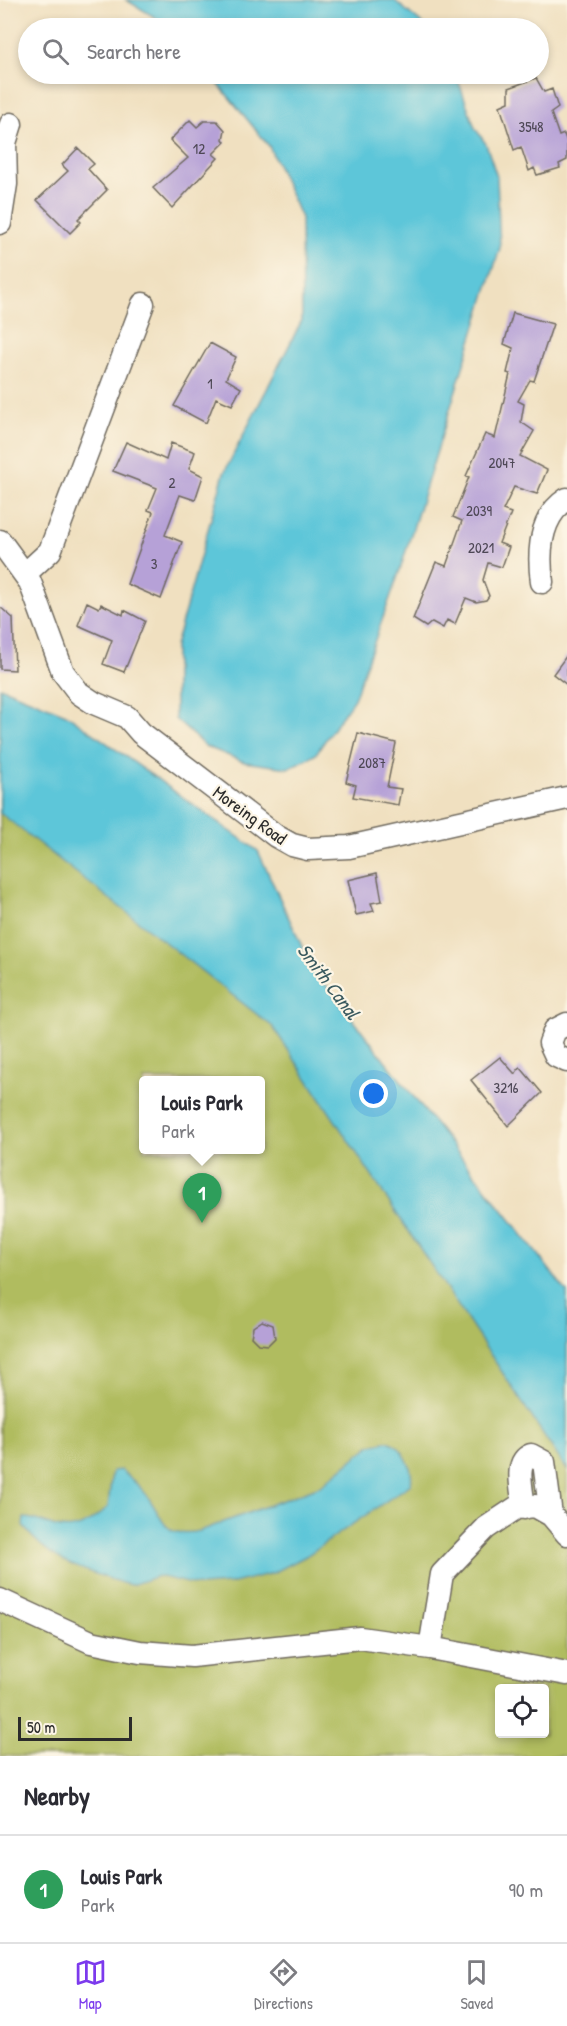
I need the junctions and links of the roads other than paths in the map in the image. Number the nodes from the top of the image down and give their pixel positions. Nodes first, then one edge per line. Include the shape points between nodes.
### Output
1 (11, 124) dead end
2 (0, 223) edge
3 (143, 304) dead end
4 (567, 499) edge
5 (0, 541) edge
6 (25, 574) junction
7 (542, 582) dead end
8 (567, 798) edge
9 (567, 1024) edge
10 (567, 1061) edge
11 (524, 1508) junction
12 (551, 1515) junction
13 (567, 1534) edge
14 (0, 1600) edge
15 (430, 1648) junction
16 (567, 1674) edge

1 - 2 street via 4,143 6,184
3 - 6 street via 50,551
4 - 7 street via 550,515 544,530
5 - 6 street, Moreing Road
6 - 8 street, Moreing Road via 63,672 79,693 94,704 127,717 141,733 292,845 308,849 349,847
9 - 10 street via 555,1030 550,1043 555,1056
11 - 12 street via 535,1506
11 - 12 street via 520,1465 531,1455 544,1462
11 - 15 street via 516,1508 486,1528 442,1574
12 - 13 street
14 - 15 street via 91,1642 140,1652 192,1656 360,1638
15 - 16 street

